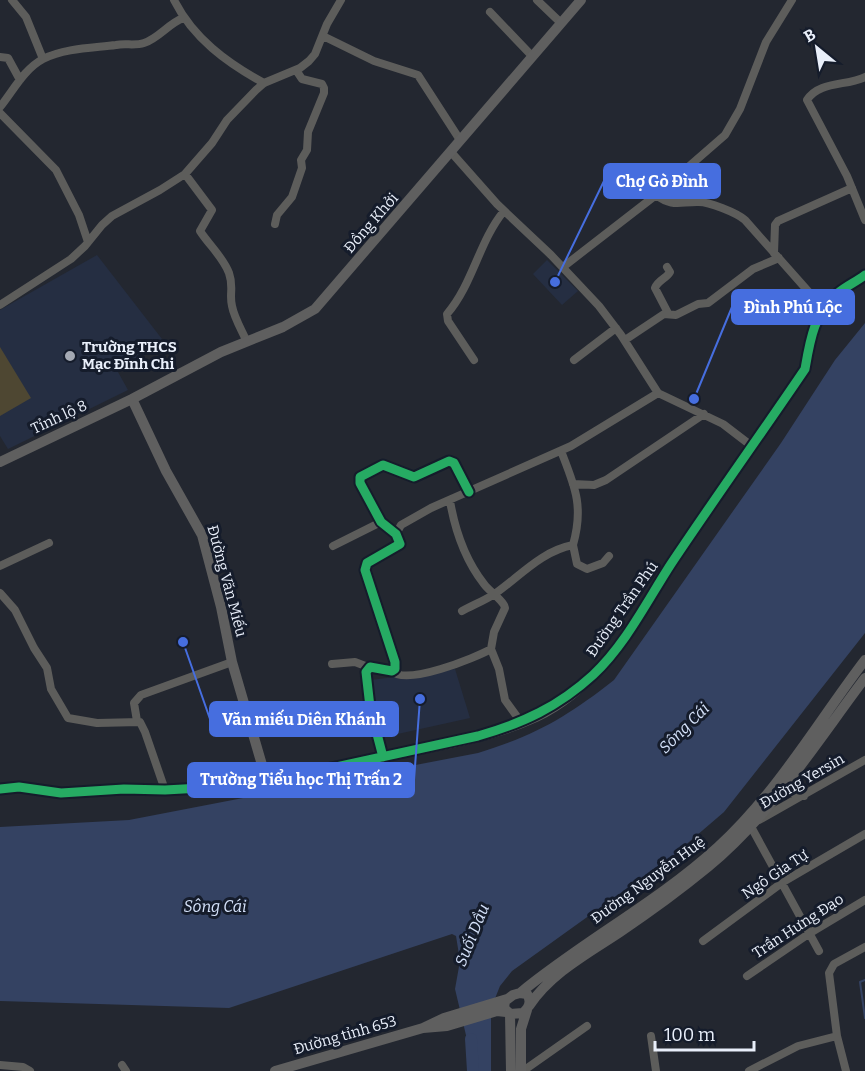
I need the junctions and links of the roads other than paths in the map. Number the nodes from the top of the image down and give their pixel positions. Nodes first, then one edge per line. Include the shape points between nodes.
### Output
1 (12, 0) edge
2 (174, 0) edge
3 (340, 0) edge
4 (537, 0) edge
5 (581, 0) edge
6 (792, 0) edge
7 (490, 12) dead end
8 (183, 18) junction
9 (561, 23) junction
10 (323, 36) junction
11 (532, 56) junction
12 (0, 57) edge
13 (43, 59) junction
14 (296, 70) junction
15 (865, 77) edge
16 (20, 80) junction
17 (264, 83) junction
18 (0, 107) edge
19 (0, 113) edge
20 (460, 140) junction
21 (451, 152) junction
22 (185, 174) junction
23 (852, 188) junction
24 (656, 195) junction
25 (504, 211) junction
26 (865, 220) edge
27 (275, 224) dead end
28 (88, 242) junction
29 (777, 256) junction
30 (563, 267) junction
31 (667, 267) dead end
32 (865, 275) edge
33 (0, 305) edge
34 (823, 309) junction
35 (668, 313) junction
36 (616, 328) junction
37 (246, 340) junction
38 (625, 340) junction
39 (474, 360) dead end
40 (574, 360) dead end
41 (658, 393) junction
42 (132, 399) junction
43 (704, 414) junction
44 (753, 447) junction
45 (561, 451) junction
46 (0, 462) edge
47 (573, 484) junction
48 (469, 492) junction
49 (450, 501) junction
50 (381, 522) junction
51 (396, 534) junction
52 (49, 543) dead end
53 (573, 545) junction
54 (333, 546) dead end
55 (609, 556) dead end
56 (0, 566) edge
57 (0, 593) edge
58 (494, 594) junction
59 (462, 611) dead end
60 (491, 650) junction
61 (865, 660) edge
62 (232, 663) junction
63 (332, 664) dead end
64 (368, 667) junction
65 (392, 671) junction
66 (863, 674) edge
67 (138, 721) junction
68 (521, 722) junction
69 (383, 757) junction
70 (865, 760) edge
71 (788, 780) junction
72 (267, 782) junction
73 (0, 789) edge
74 (165, 790) junction
75 (804, 796) junction
76 (749, 822) junction
77 (865, 834) edge
78 (783, 882) junction
79 (865, 900) edge
80 (625, 923) junction
81 (810, 933) junction
82 (703, 941) dead end
83 (865, 947) edge
84 (819, 951) dead end
85 (747, 976) dead end
86 (520, 993) junction
87 (507, 999) junction
88 (491, 1008) junction
89 (528, 1008) junction
90 (508, 1013) junction
91 (587, 1026) dead end
92 (651, 1036) dead end
93 (837, 1036) junction
94 (0, 1065) edge
95 (30, 1071) edge
96 (275, 1071) edge
97 (511, 1071) edge
98 (522, 1071) edge
99 (656, 1071) edge
100 (749, 1071) edge
101 (846, 1071) edge

1 - 13 street via 26,17
2 - 8 street
3 - 10 street
4 - 9 street
5 - 9 main road, Đồng Khởi
6 - 24 street via 760,54 731,126
7 - 11 street
8 - 13 street via 141,44 76,50
8 - 17 street via 212,49
9 - 11 main road, Đồng Khởi
10 - 14 street via 309,61
10 - 20 street via 374,62 418,75
11 - 20 main road, Đồng Khởi
12 - 16 street via 8,58
13 - 16 street
14 - 17 street
14 - 27 street via 302,78 322,84 324,93 308,132 301,173
15 - 23 street via 826,86 810,94 807,100
16 - 18 street
17 - 22 street via 231,115
19 - 28 street via 56,170
20 - 21 main road, Đồng Khởi
21 - 25 street
21 - 37 main road, Đồng Khởi via 315,309 283,327
22 - 28 street via 112,216
22 - 37 street via 212,210 200,231 228,272 233,289 232,309
23 - 26 street
23 - 29 street via 778,221
24 - 29 street via 666,202 701,202 738,214
24 - 30 street
25 - 30 street
25 - 39 street via 446,318
28 - 33 street via 44,278
29 - 34 street
29 - 35 street via 708,303 676,315
30 - 36 street
31 - 35 street via 669,274 655,288
32 - 34 main road, Đường Trần Phú
34 - 44 main road, Đường Trần Phú via 812,332 805,369
35 - 38 street
36 - 38 street
36 - 40 street
37 - 42 main road, Đồng Khởi
38 - 41 street
41 - 43 street
41 - 45 street
42 - 46 main road, Tỉnh lộ 8
42 - 62 main road, Đường Văn Miếu via 202,535
43 - 44 street
43 - 47 street via 606,480 598,484
44 - 68 main road, Đường Trần Phú via 611,656 571,694
45 - 47 street
45 - 48 street
47 - 53 street via 578,526
48 - 49 street
48 - 50 street via 451,461 414,477 380,465 359,481
49 - 51 street via 401,525
49 - 58 street via 466,556
50 - 51 street
50 - 54 street
51 - 65 street via 398,546 367,563 365,570 395,662
52 - 56 street
53 - 55 street via 577,564 587,569
53 - 58 street via 541,558
57 - 67 street via 15,610 47,668 51,689 68,718 105,723
58 - 59 street
58 - 60 street via 505,608
60 - 65 street via 435,670 402,676
60 - 68 street via 505,700
61 - 66 main road, Đường Nguyễn Huệ
62 - 67 street via 141,695 134,703
62 - 72 main road, Đường Văn Miếu
63 - 64 street via 355,662
64 - 65 street
64 - 69 street via 370,707
66 - 71 main road, Đường Nguyễn Huệ
66 - 76 main road, Đường Nguyễn Huệ
67 - 74 street via 146,732
68 - 69 main road, Đường Trần Phú via 468,739
69 - 72 main road, Đường Trần Phú
70 - 75 street, Đường Yersin
71 - 75 street via 794,794
71 - 76 main road, Đường Nguyễn Huệ
72 - 74 street
73 - 74 street via 19,787 61,793
75 - 76 street, Đường Yersin
76 - 78 street
76 - 80 main road, Đường Nguyễn Huệ via 708,867
77 - 78 street, Ngô Gia Tự
78 - 81 street
78 - 82 street, Ngô Gia Tự
79 - 81 street, Trần Hưng Đạo
80 - 86 main road, Đường Nguyễn Huệ via 557,963
80 - 89 main road, Đường Nguyễn Huệ via 556,976
81 - 84 street
81 - 85 street, Trần Hưng Đạo
83 - 93 street via 834,964 829,973
86 - 87 main road
86 - 89 main road via 527,994
87 - 88 main road, Đường tỉnh 653
87 - 90 main road via 503,1005
88 - 90 main road, Đường tỉnh 653
88 - 96 main road, Đường tỉnh 653
89 - 90 main road via 519,1015
89 - 98 main road via 520,1029
90 - 97 main road
91 - 98 street
92 - 99 street
93 - 100 street via 798,1046
93 - 101 street
94 - 95 street

